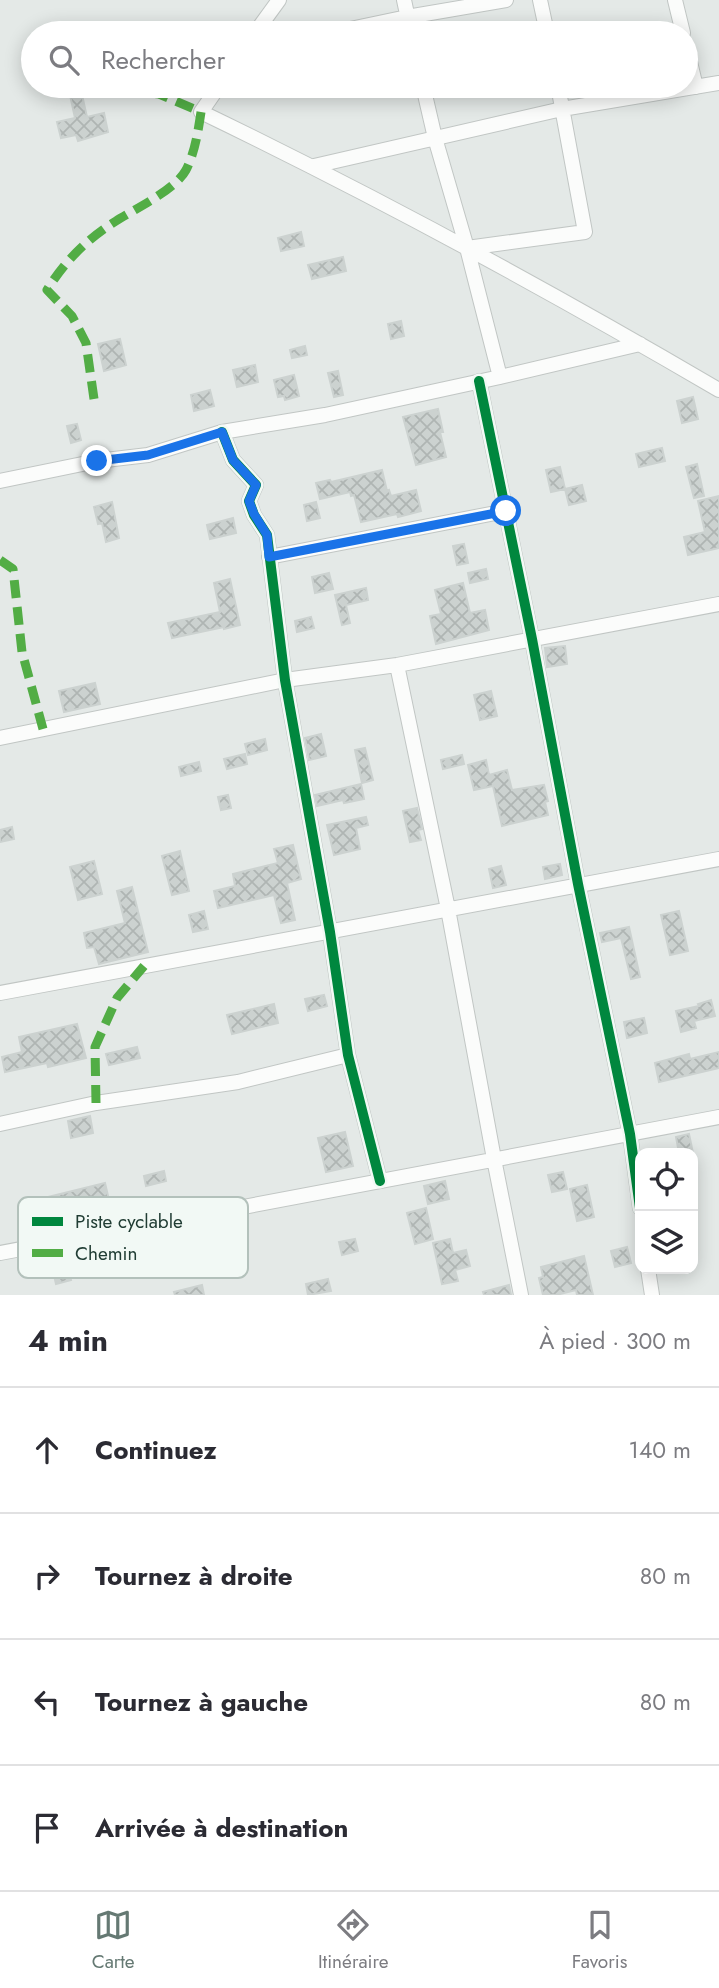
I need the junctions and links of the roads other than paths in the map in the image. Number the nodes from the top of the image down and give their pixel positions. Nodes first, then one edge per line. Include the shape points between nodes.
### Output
1 (279, 0) edge
2 (404, 0) edge
3 (506, 0) edge
4 (540, 0) edge
5 (675, 0) edge
6 (407, 17) junction
7 (264, 21) edge
8 (388, 21) edge
9 (408, 21) edge
10 (544, 21) edge
11 (680, 21) edge
12 (719, 83) edge
13 (698, 87) edge
14 (211, 98) edge
15 (426, 98) edge
16 (560, 98) edge
17 (629, 98) edge
18 (562, 109) junction
19 (435, 138) junction
20 (314, 166) junction
21 (467, 248) junction
22 (640, 344) junction
23 (500, 377) junction
24 (479, 381) junction
25 (719, 390) edge
26 (222, 432) junction
27 (0, 481) edge
28 (506, 511) junction
29 (269, 557) junction
30 (719, 604) edge
31 (532, 639) junction
32 (397, 665) junction
33 (285, 680) junction
34 (0, 738) edge
35 (719, 859) edge
36 (578, 884) junction
37 (448, 909) junction
38 (330, 932) junction
39 (0, 993) edge
40 (348, 1055) junction
41 (719, 1117) edge
42 (0, 1124) edge
43 (630, 1134) junction
44 (494, 1159) junction
45 (635, 1171) edge
46 (380, 1181) junction
47 (248, 1206) edge
48 (18, 1250) edge
49 (0, 1253) edge
50 (649, 1274) edge
51 (521, 1295) edge
52 (652, 1295) edge

1 - 7 street
2 - 6 street
3 - 6 street
4 - 10 street
5 - 11 street
6 - 8 street
6 - 9 street
12 - 13 street
14 - 20 street via 201,112
15 - 19 street
16 - 18 street
17 - 18 street
18 - 19 street
18 - 21 street via 585,232
19 - 20 street
19 - 21 street
20 - 21 street
21 - 22 street
21 - 23 street
22 - 23 street
22 - 25 street
23 - 24 street
24 - 26 street
24 - 28 street
26 - 27 street via 148,455
26 - 29 street via 233,460 256,485 249,501 267,535
28 - 29 street
28 - 31 street
29 - 33 street
30 - 31 street
31 - 32 street
31 - 36 street
32 - 33 street
32 - 37 street
33 - 34 street
33 - 38 street
35 - 36 street
36 - 37 street
36 - 43 street
37 - 38 street
37 - 44 street
38 - 39 street
38 - 40 street
40 - 42 street via 239,1082 96,1103
40 - 46 street
41 - 43 street
43 - 44 street
43 - 45 street
44 - 46 street
44 - 51 street
46 - 47 street
48 - 49 street
50 - 52 street

